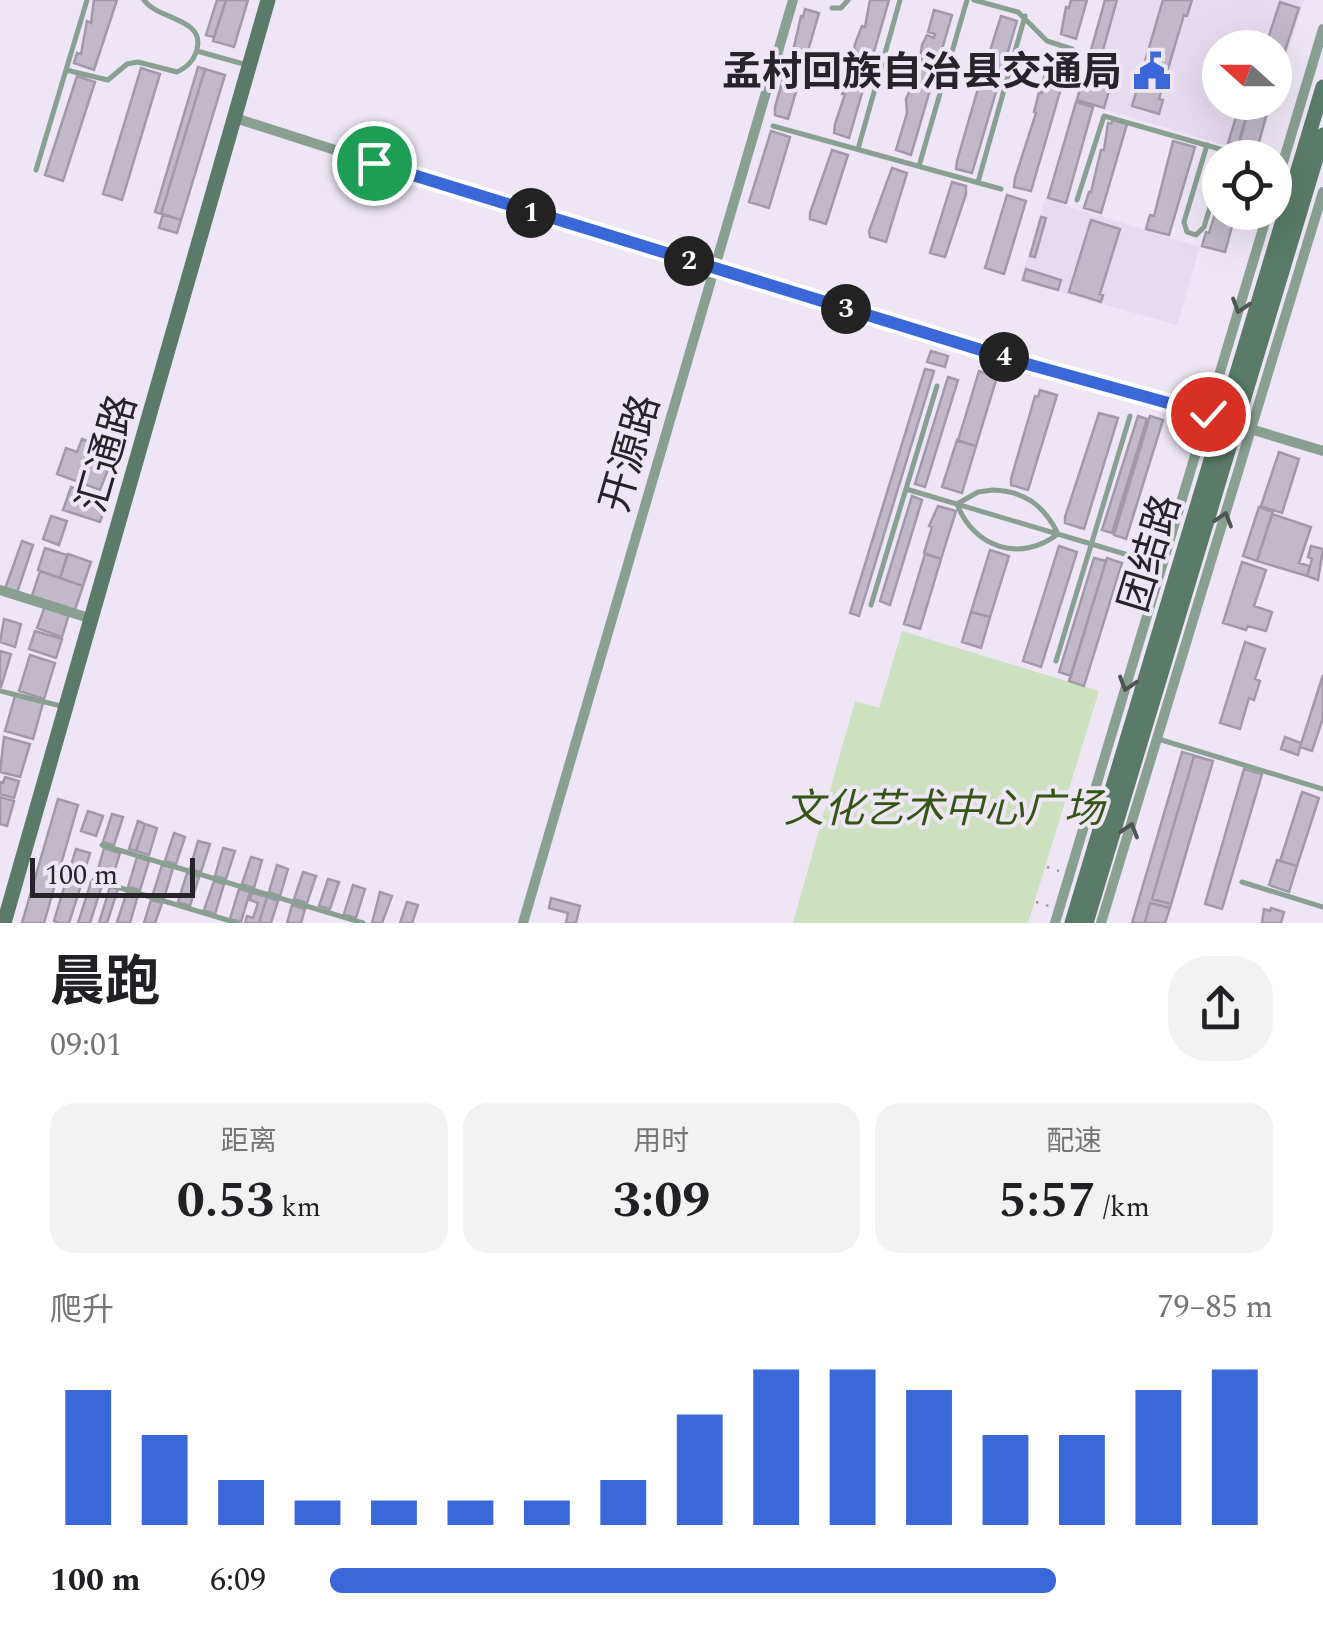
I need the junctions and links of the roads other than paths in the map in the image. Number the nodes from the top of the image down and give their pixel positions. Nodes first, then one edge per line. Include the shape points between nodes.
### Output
1 (87, 0) edge
2 (144, 0) edge
3 (268, 0) edge
4 (792, 0) edge
5 (848, 0) edge
6 (900, 0) edge
7 (974, 0) edge
8 (988, 2) edge
9 (832, 8) dead end
10 (1025, 16) junction
11 (1323, 29) edge
12 (1072, 50) dead end
13 (196, 52) junction
14 (250, 66) junction
15 (66, 70) junction
16 (1323, 87) edge
17 (235, 118) junction
18 (773, 126) dead end
19 (1323, 136) edge
20 (1287, 140) edge
21 (1202, 144) edge
22 (858, 149) junction
23 (1202, 162) edge
24 (919, 166) junction
25 (36, 170) dead end
26 (978, 182) junction
27 (1001, 188) dead end
28 (1323, 192) edge
29 (1077, 200) dead end
30 (1202, 229) edge
31 (1263, 230) edge
32 (714, 268) junction
33 (937, 386) dead end
34 (1208, 414) junction
35 (1130, 416) dead end
36 (1244, 427) junction
37 (1323, 451) edge
38 (906, 489) junction
39 (958, 504) junction
40 (1058, 534) junction
41 (1092, 544) junction
42 (1163, 565) junction
43 (0, 590) edge
44 (872, 605) dead end
45 (92, 619) junction
46 (1056, 661) dead end
47 (0, 690) edge
48 (66, 708) junction
49 (1151, 736) junction
50 (1323, 789) edge
51 (102, 846) dead end
52 (94, 880) dead end
53 (1242, 882) dead end
54 (1323, 907) edge
55 (3, 920) edge
56 (237, 923) edge
57 (362, 923) edge
58 (523, 923) edge
59 (1056, 923) edge
60 (1072, 923) edge
61 (1086, 923) edge
62 (1101, 923) edge

1 - 15 lane
2 - 13 lane via 153,11 192,26
3 - 14 main road, 汇通路
4 - 32 street, 开源路
5 - 9 lane
6 - 22 lane
7 - 8 lane
7 - 24 lane
8 - 10 lane
10 - 12 lane via 1047,41
10 - 26 lane
11 - 20 street
13 - 14 lane
13 - 15 lane via 176,72 138,62 108,80
14 - 17 main road, 汇通路
15 - 25 lane
16 - 60 main road, 团结路
17 - 32 street
17 - 45 main road, 汇通路
18 - 22 lane
19 - 36 main road, 团结路
21 - 29 lane via 1104,116
22 - 24 lane
23 - 30 lane via 1184,222 1187,232
24 - 26 lane
26 - 27 lane
28 - 36 street
31 -> 34 street
32 - 34 street
32 - 58 street, 开源路
33 - 38 lane
34 - 42 street
35 - 41 lane
36 - 37 street
49 -> 36 main road, 团结路
38 - 39 lane
38 - 44 lane
39 - 40 lane
39 - 40 lane via 978,492 1008,490 1036,503
39 - 40 lane via 974,533 1004,549 1028,549
40 - 41 lane
41 - 42 lane
41 - 46 lane
42 -> 59 street
43 - 45 street
45 - 48 main road, 汇通路
47 - 48 lane
48 - 55 main road, 汇通路
49 - 50 lane
49 - 61 main road, 团结路
62 -> 49 street
51 - 57 lane
52 - 56 lane
53 - 54 lane

